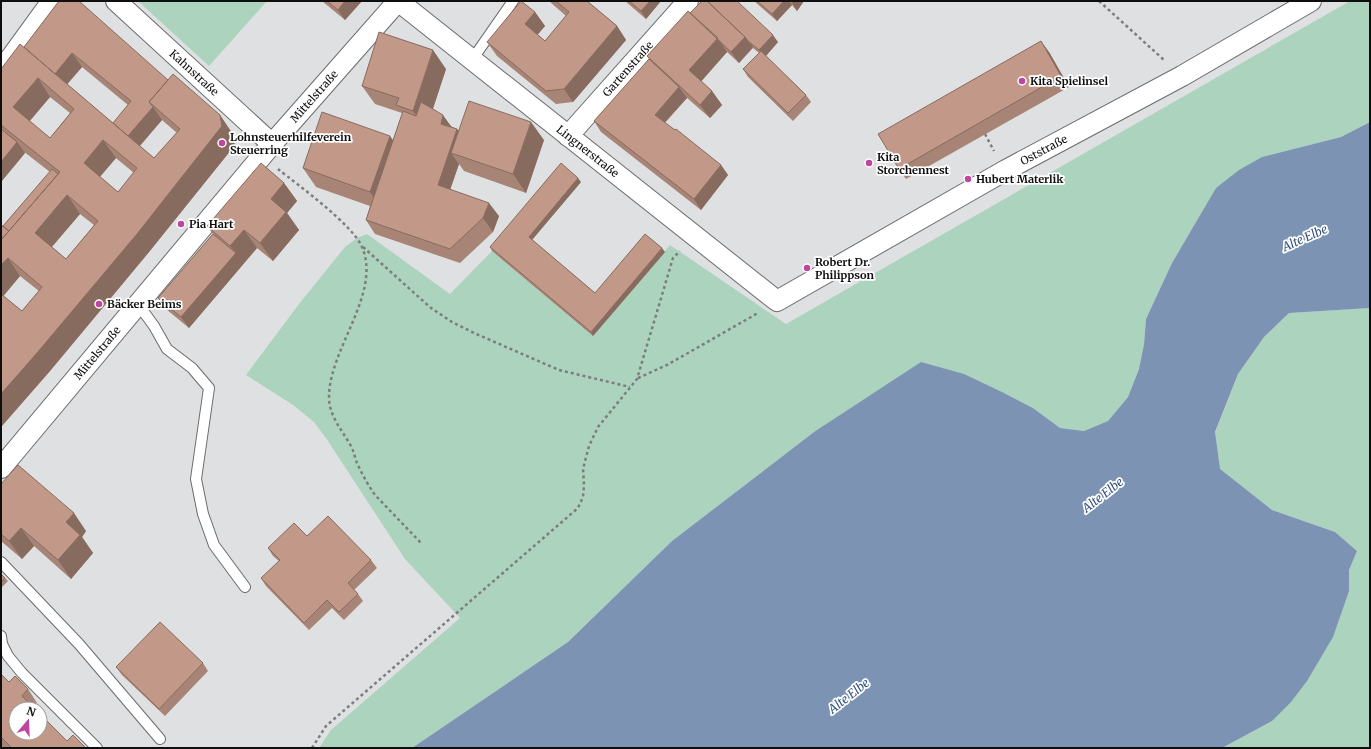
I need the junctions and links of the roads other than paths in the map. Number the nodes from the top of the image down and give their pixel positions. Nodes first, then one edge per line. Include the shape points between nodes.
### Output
1 (52, 1) edge
2 (116, 1) edge
3 (398, 1) edge
4 (513, 1) edge
5 (688, 1) edge
6 (1311, 1) edge
7 (472, 60) junction
8 (1, 71) edge
9 (568, 136) junction
10 (267, 150) junction
11 (777, 302) joint
12 (138, 304) junction
13 (1, 468) edge
14 (1, 562) edge
15 (245, 587) dead end
16 (1, 636) edge
17 (160, 739) dead end
18 (97, 748) edge

1 - 8 street
2 - 10 street, Kahnstraße
3 - 7 street, Lingnerstraße
3 - 10 street, Mittelstraße
4 - 7 lane
5 - 9 street, Gartenstraße
6 - 11 street, Oststraße via 1182,76 1006,170
7 - 9 street, Lingnerstraße
9 - 11 street, Lingnerstraße
10 - 12 street, Mittelstraße
12 - 13 street, Mittelstraße
12 - 15 lane via 167,349 192,368 209,388 196,479 203,514 214,545
14 - 17 lane via 79,644
16 - 18 lane via 8,656 22,673

